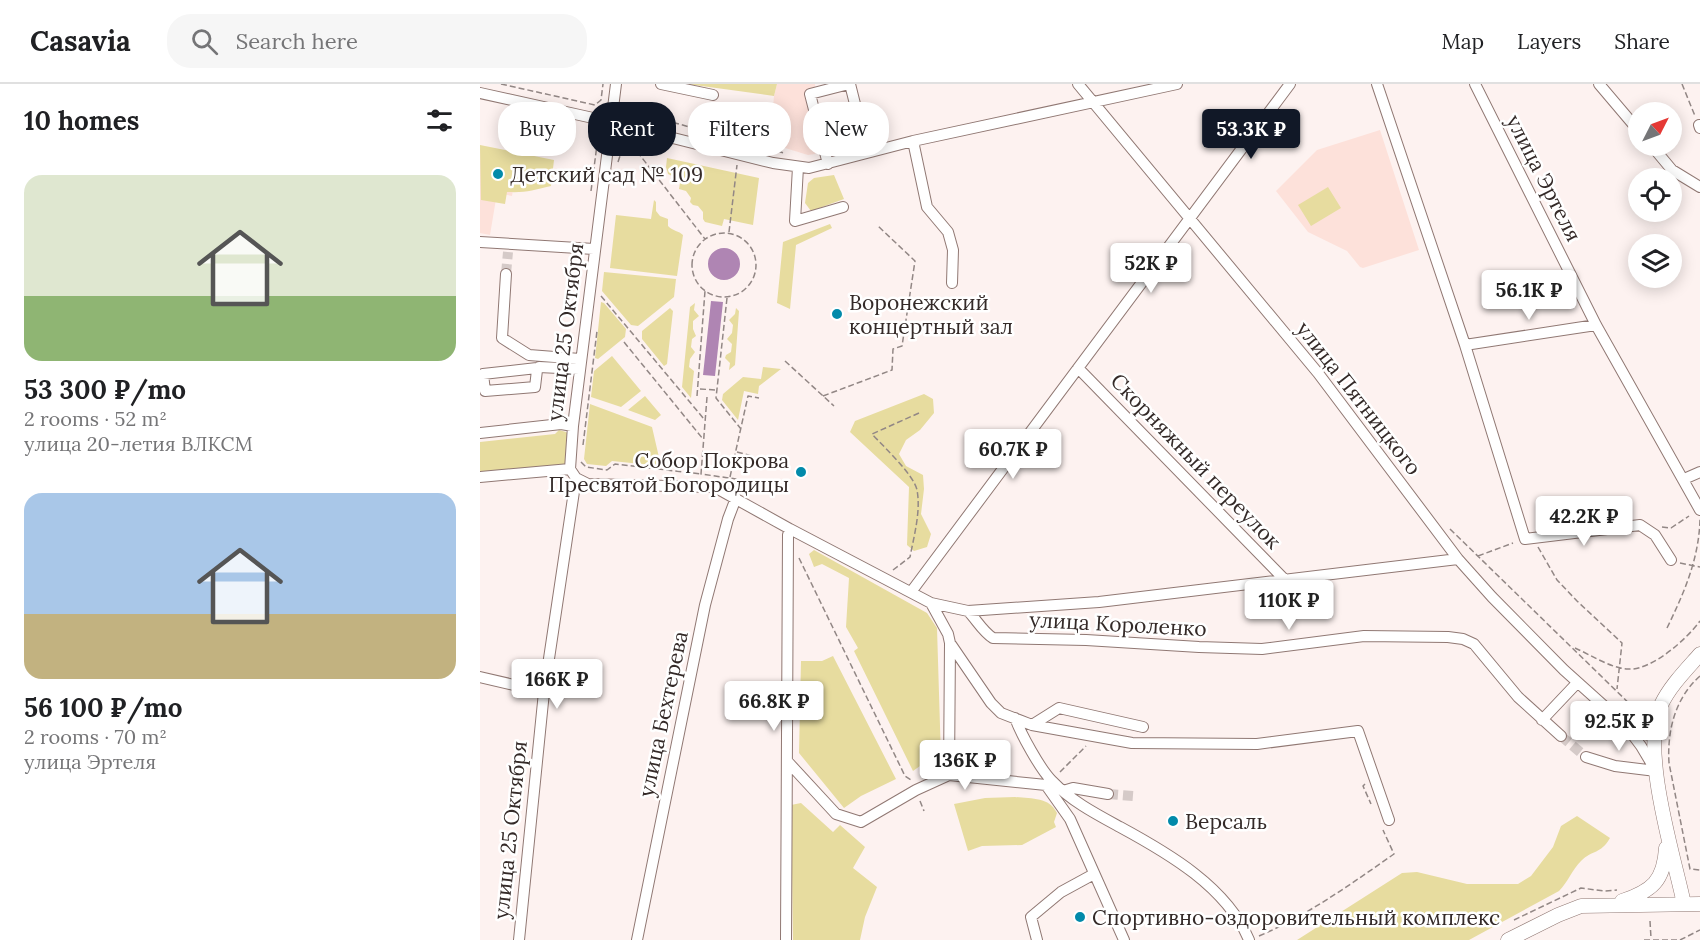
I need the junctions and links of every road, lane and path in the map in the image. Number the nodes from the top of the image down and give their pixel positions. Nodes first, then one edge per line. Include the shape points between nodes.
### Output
1 (501, 84) edge
2 (603, 84) edge
3 (616, 84) edge
4 (661, 84) edge
5 (849, 84) edge
6 (1078, 84) edge
7 (1177, 84) edge
8 (1290, 84) edge
9 (1377, 84) edge
10 (1475, 84) edge
11 (1599, 84) edge
12 (1682, 84) edge
13 (480, 93) edge
14 (712, 95) dead end
15 (1093, 101) junction
16 (614, 102) edge
17 (812, 102) edge
18 (854, 102) edge
19 (588, 118) edge
20 (1628, 118) edge
21 (1700, 126) edge
22 (676, 138) edge
23 (913, 141) junction
24 (607, 156) edge
25 (826, 156) edge
26 (1660, 156) edge
27 (618, 162) dead end
28 (738, 163) dead end
29 (828, 164) junction
30 (798, 167) junction
31 (1700, 187) edge
32 (843, 207) dead end
33 (1189, 219) junction
34 (878, 226) dead end
35 (728, 232) junction
36 (705, 239) junction
37 (480, 242) edge
38 (594, 249) junction
39 (506, 274) tunnel mouth
40 (952, 283) dead end
41 (705, 290) junction
42 (727, 297) junction
43 (600, 305) dead end
44 (1596, 325) junction
45 (597, 326) dead end
46 (624, 342) dead end
47 (1465, 345) junction
48 (785, 361) dead end
49 (580, 364) junction
50 (537, 368) junction
51 (1078, 368) junction
52 (510, 372) junction
53 (698, 388) junction
54 (511, 389) junction
55 (717, 390) junction
56 (697, 396) dead end
57 (823, 396) junction
58 (707, 397) dead end
59 (759, 398) dead end
60 (834, 406) dead end
61 (919, 413) dead end
62 (705, 421) junction
63 (573, 426) junction
64 (741, 429) junction
65 (480, 433) edge
66 (704, 439) junction
67 (583, 443) dead end
68 (736, 451) junction
69 (752, 456) dead end
70 (581, 462) dead end
71 (1700, 472) edge
72 (573, 473) junction
73 (701, 474) junction
74 (480, 477) edge
75 (1684, 479) junction
76 (736, 498) junction
77 (1700, 510) edge
78 (1661, 527) dead end
79 (790, 529) junction
80 (1438, 533) junction
81 (1530, 539) junction
82 (1478, 556) junction
83 (1458, 559) junction
84 (1671, 560) joint
85 (1694, 566) junction
86 (1700, 567) edge
87 (874, 573) junction
88 (1285, 580) junction
89 (810, 582) dead end
90 (911, 592) junction
91 (931, 603) junction
92 (968, 611) junction
93 (1700, 621) edge
94 (1667, 628) dead end
95 (950, 643) junction
96 (1572, 647) junction
97 (1700, 654) edge
98 (1700, 666) edge
99 (1618, 667) junction
100 (1700, 676) edge
101 (480, 677) edge
102 (1577, 683) junction
103 (1617, 690) junction
104 (544, 692) junction
105 (1661, 705) junction
106 (1641, 715) dead end
107 (1015, 718) junction
108 (1542, 720) junction
109 (1623, 723) junction
110 (1032, 725) junction
111 (1143, 727) dead end
112 (1561, 736) tunnel mouth
113 (1657, 736) junction
114 (1096, 737) junction
115 (1586, 757) tunnel mouth
116 (788, 762) junction
117 (1656, 771) junction
118 (1373, 773) junction
119 (949, 775) junction
120 (1051, 780) junction
121 (913, 781) dead end
122 (1063, 790) junction
123 (1108, 794) tunnel mouth
124 (1372, 805) dead end
125 (1385, 822) joint
126 (1667, 828) junction
127 (1700, 870) edge
128 (1094, 874) junction
129 (1692, 904) edge
130 (1609, 906) junction
131 (1650, 921) dead end
132 (1699, 930) edge
133 (1700, 934) edge
134 (1254, 938) edge
135 (519, 940) edge
136 (637, 940) edge
137 (786, 940) edge
138 (1037, 940) edge
139 (1124, 940) edge
140 (1508, 940) edge
141 (1644, 940) edge
142 (1651, 940) edge

1 - 2 path via 595,105 601,100
3 - 16 street, улица 25 Октября
4 - 14 street
5 - 17 street via 810,94
5 - 18 street
6 - 15 street, улица Пятницкого
7 - 15 street
8 - 33 street
9 - 47 street
10 - 44 street, улица Эртеля
11 - 20 street
12 - 21 path
13 - 19 street
15 - 23 street
15 - 33 street, улица Пятницкого
22 - 30 street
23 - 29 street
23 - 40 street via 927,207 948,232 954,249
24 - 38 street, улица 25 Октября
25 - 29 street
26 - 31 street via 1672,170
27 - 36 path via 622,150 639,154
28 - 35 path
29 - 30 street
30 - 32 street via 795,221
33 - 51 street
33 - 80 street, улица Пятницкого via 1318,373
34 - 57 path via 915,261 902,346 893,349 892,370
35 - 36 path
35 - 42 path via 749,244 757,266 748,287
36 - 41 path via 697,248 692,271
37 - 38 street via 508,248
38 - 49 street, улица 25 Октября
39 - 49 street via 502,338 529,356
41 - 42 path
41 - 53 path
42 - 55 path
43 - 62 path via 601,295
44 - 47 street
44 - 75 street, улица Эртеля
45 - 67 path
46 - 66 path
47 - 81 street
48 - 57 path
49 - 50 street
49 - 63 street, улица 25 Октября
50 - 52 street
50 - 54 street via 535,387
51 - 88 street, Скорняжный переулок
51 - 90 street
52 - 54 street
52 - 54 street via 483,374 485,391
53 - 55 path
53 - 56 path
55 - 64 path via 716,398
57 - 60 path
58 - 62 path
59 - 64 path via 748,396
61 - 87 path via 872,434 917,488 918,506 910,556 894,570
62 - 66 path
63 - 65 street
63 - 72 street, улица 25 Октября
64 - 68 path
66 - 73 path
68 - 69 path
68 - 73 path via 730,478
70 - 73 path via 586,467 608,470 615,464
71 - 75 street
72 - 74 street
72 - 76 street via 588,484 710,487
72 - 104 street, улица 25 Октября
75 - 77 street, улица Эртеля
76 - 79 street
76 - 136 street, улица Бехтерева via 705,605
77 - 78 path via 1671,528
77 - 85 path
79 - 87 street
79 - 116 street
80 - 82 path via 1447,526
80 - 83 street, улица Пятницкого
81 - 82 path
81 - 84 street via 1640,525 1655,535
81 - 99 path via 1577,602 1622,643
82 - 96 path
83 - 88 street
83 - 102 street, улица Пятницкого
84 - 85 path
85 - 86 path
85 - 94 path
87 - 90 street
88 - 92 street via 1099,602
89 - 121 path via 905,776
90 - 91 street
91 - 92 street
91 - 95 street
92 - 108 street, улица Короленко via 993,638 1262,649 1364,636 1463,639 1474,644
93 - 99 path via 1667,653 1641,668
95 - 107 street via 991,703
95 - 119 street
96 - 99 path
96 - 103 path
97 - 105 main road via 1677,679
98 - 113 main road via 1674,699
99 - 103 path
100 - 127 path via 1678,706 1668,747 1690,869
101 - 104 street
102 - 108 street
102 - 109 street, улица Пятницкого
103 - 106 path
104 - 135 street, улица 25 Октября
105 - 109 street via 1647,722
105 - 113 main road via 1655,720
107 - 110 street
107 - 120 street
108 - 112 street, улица Короленко
109 - 113 street via 1637,732
109 - 117 street
110 - 111 street via 1059,708
110 - 114 street
113 - 117 main road
113 - 129 main road
114 - 118 street via 1132,743 1257,744 1358,731
114 - 120 path
115 - 117 street
116 - 119 street via 836,814 861,822
116 - 137 street
117 - 126 main road
118 - 124 path via 1363,786
118 - 125 street
119 - 128 street via 1046,785 1070,819
120 - 122 street
122 - 123 street
122 - 134 street via 1081,805 1192,872 1227,904
125 - 134 path via 1394,854 1339,893 1287,924
126 - 129 main road
126 - 130 main road via 1661,876 1643,894
128 - 138 street via 1061,892 1031,916
128 - 139 street
129 - 130 main road
130 - 140 main road via 1581,906
131 - 142 path
132 - 133 path
132 - 142 path via 1680,939
141 - 142 path

